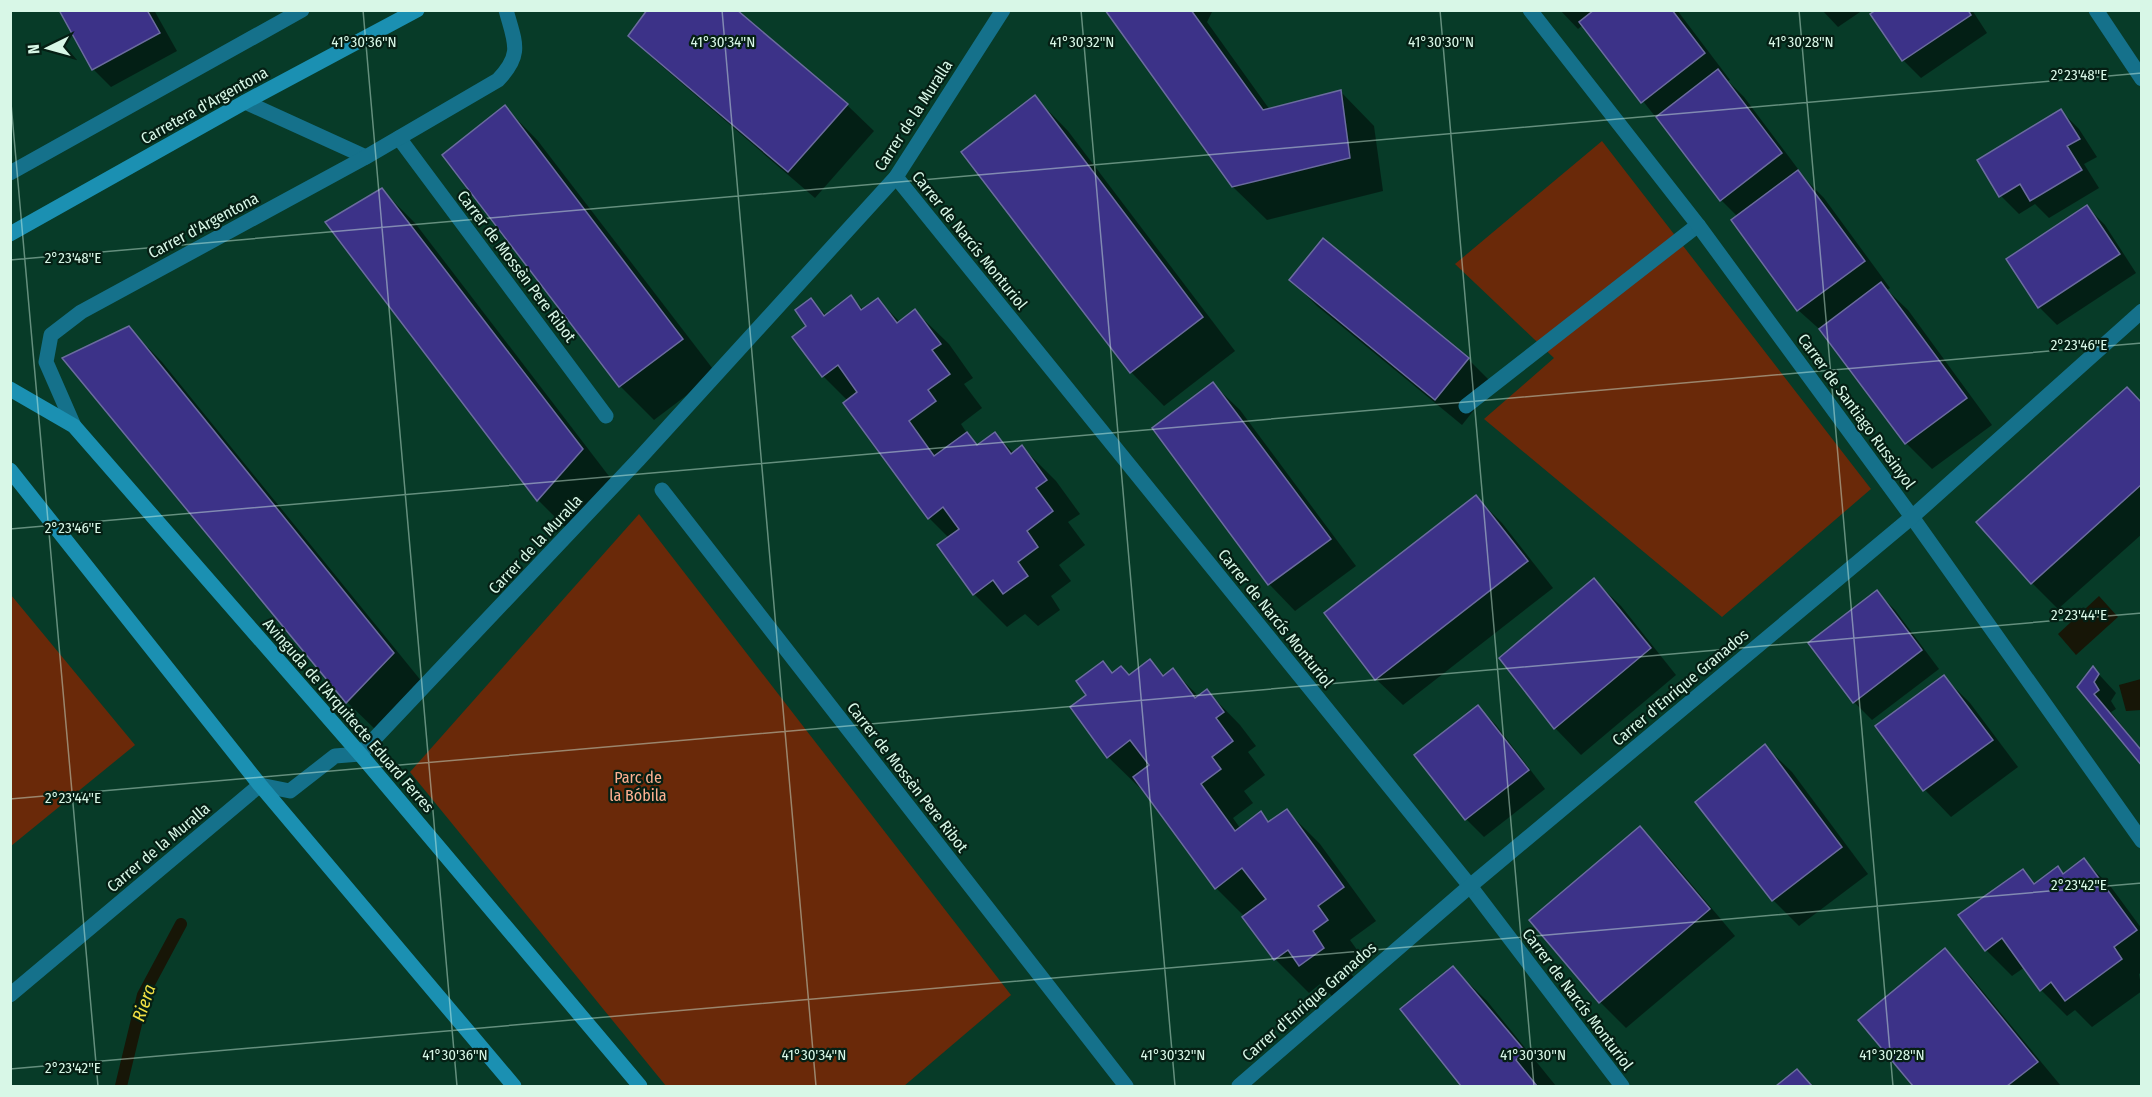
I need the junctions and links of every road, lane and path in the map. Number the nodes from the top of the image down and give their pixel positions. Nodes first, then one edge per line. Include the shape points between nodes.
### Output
1 (302, 10) edge
2 (417, 10) edge
3 (506, 10) edge
4 (1003, 10) edge
5 (1530, 10) edge
6 (2096, 10) edge
7 (2142, 79) edge
8 (245, 102) junction
9 (399, 138) junction
10 (366, 157) junction
11 (10, 173) edge
12 (896, 177) junction
13 (1698, 225) junction
14 (10, 234) edge
15 (2142, 311) edge
16 (10, 389) edge
17 (1466, 406) dead end
18 (606, 416) dead end
19 (74, 426) junction
20 (10, 470) edge
21 (662, 490) dead end
22 (1912, 517) junction
23 (360, 754) junction
24 (260, 785) junction
25 (2142, 841) edge
26 (1470, 886) junction
27 (10, 995) edge
28 (514, 1086) edge
29 (640, 1086) edge
30 (1126, 1086) edge
31 (1239, 1086) edge
32 (1622, 1086) edge

1 - 11 street
2 - 8 street, Carretera d'Argentona
3 - 9 street, Carrer d'Argentona via 515,44 512,65 498,80
4 - 12 street, Carrer de la Muralla
5 - 13 street, Carrer de Santiago Russinyol
6 - 7 street
8 - 10 street
8 - 14 street, Carretera d'Argentona
9 - 10 street, Carrer d'Argentona
9 - 18 street, Carrer de Mossèn Pere Ribot
10 - 19 street, Carrer d'Argentona via 81,312 51,334 46,362
12 - 23 street, Carrer de la Muralla via 639,459
12 - 26 street, Carrer de Narcís Monturiol
13 - 17 street
13 - 22 street, Carrer de Santiago Russinyol
15 - 22 street, Carrer d'Enrique Granados
16 - 19 street, Avinguda de l'Arquitecte Eduard Ferres
19 - 23 street, Avinguda de l'Arquitecte Eduard Ferres
20 - 24 street
21 - 30 street, Carrer de Mossèn Pere Ribot
22 - 25 street, Carrer de Santiago Russinyol
22 - 26 street, Carrer d'Enrique Granados
23 - 24 street via 335,756 290,791
23 - 29 street, Avinguda de l'Arquitecte Eduard Ferres
24 - 27 street, Carrer de la Muralla
24 - 28 street
26 - 31 street, Carrer d'Enrique Granados
26 - 32 street, Carrer de Narcís Monturiol

